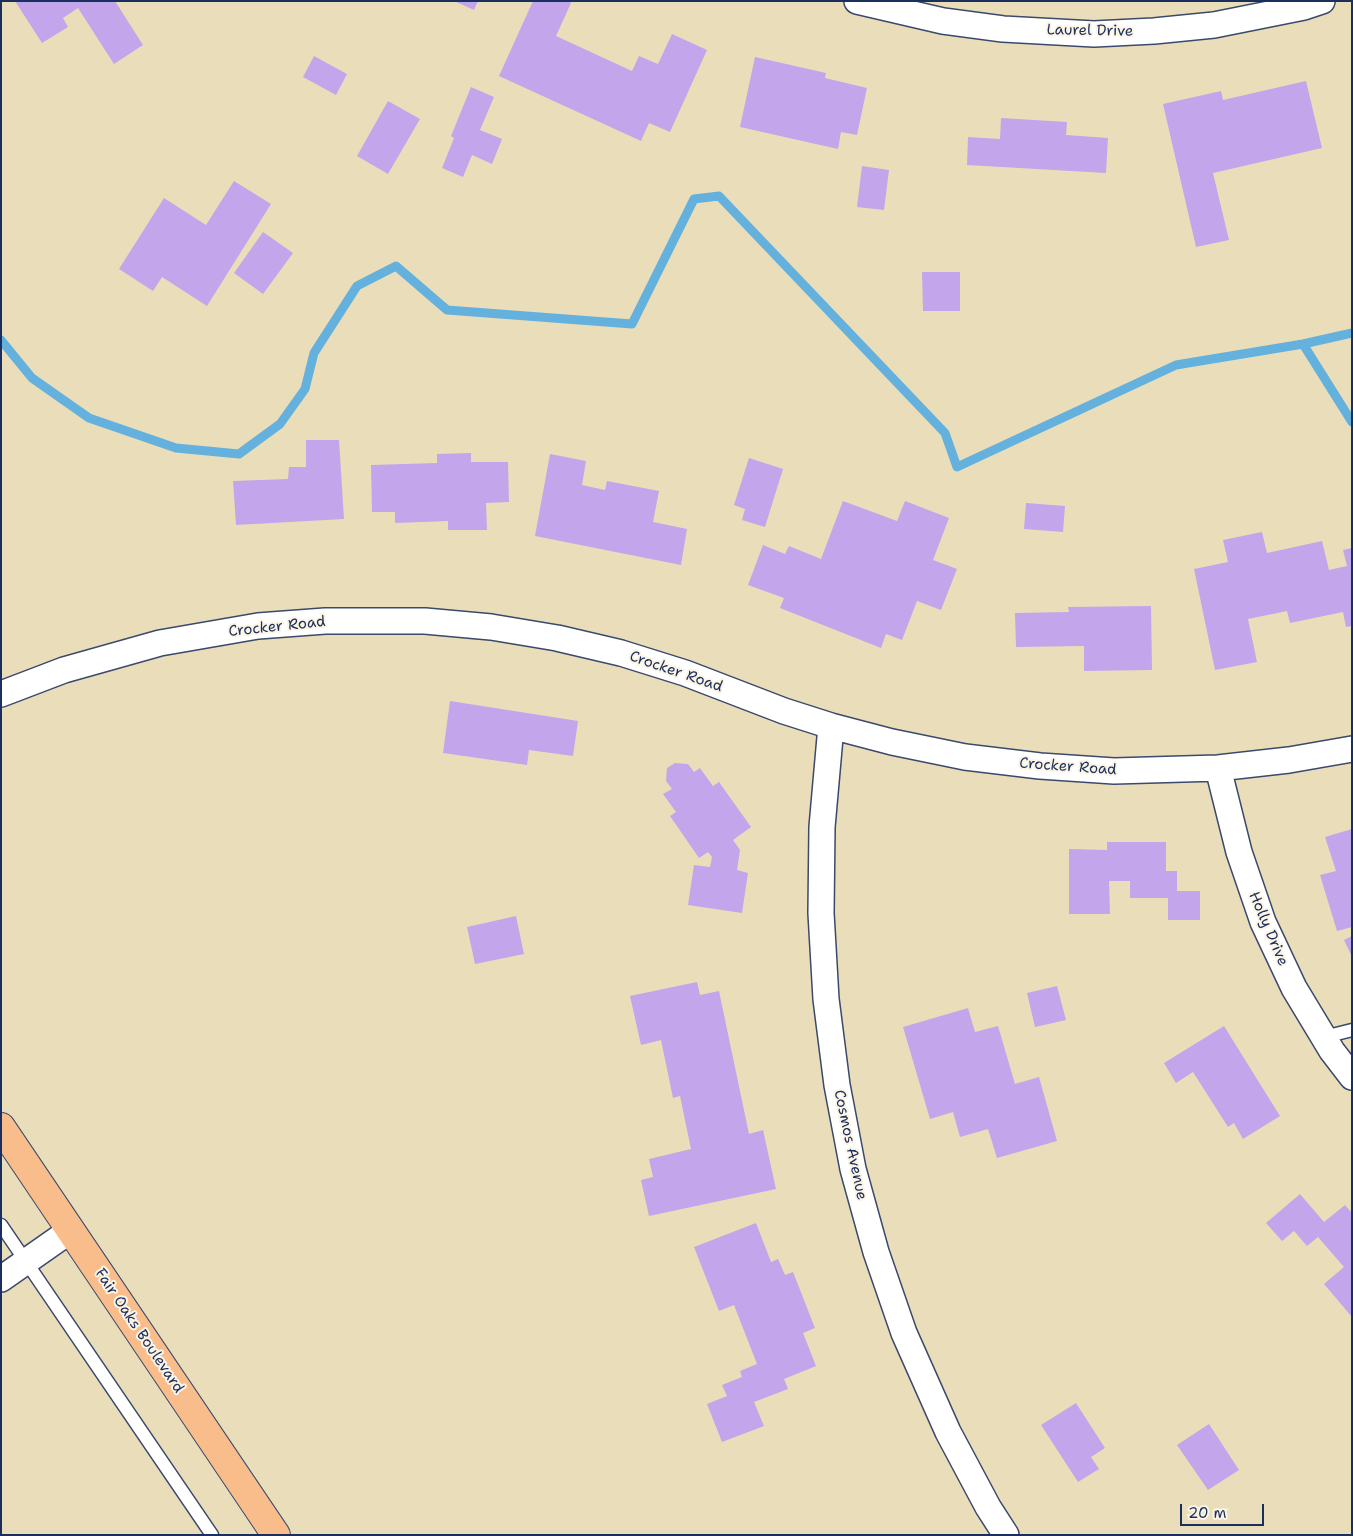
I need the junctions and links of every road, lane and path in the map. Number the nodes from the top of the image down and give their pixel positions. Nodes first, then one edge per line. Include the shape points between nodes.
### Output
1 (857, 1) edge
2 (1322, 1) edge
3 (1, 694) edge
4 (831, 726) junction
5 (1352, 749) edge
6 (1218, 768) junction
7 (1352, 1030) edge
8 (1324, 1038) junction
9 (1352, 1077) edge
10 (1, 1127) edge
11 (1, 1225) edge
12 (71, 1230) junction
13 (26, 1262) junction
14 (1, 1278) edge
15 (212, 1535) edge
16 (276, 1535) edge
17 (1006, 1535) edge

1 - 2 street, Laurel Drive via 942,21 1003,29 1094,34 1214,25
3 - 4 street, Crocker Road via 64,670 160,643 258,626 316,621 425,621 557,638 621,654 685,673
4 - 6 street, Crocker Road via 956,755 1040,766 1114,771
4 - 17 street, Cosmos Avenue via 822,827 821,913 826,999 853,1169 876,1252 904,1333 948,1432
5 - 6 street, Crocker Road
6 - 8 street, Holly Drive via 1238,852 1263,922 1294,988
7 - 8 lane
8 - 9 street, Holly Drive
10 - 12 main road, Fair Oaks Boulevard
11 - 13 lane
12 - 13 street
12 - 16 main road, Fair Oaks Boulevard
13 - 14 street
13 - 15 lane

